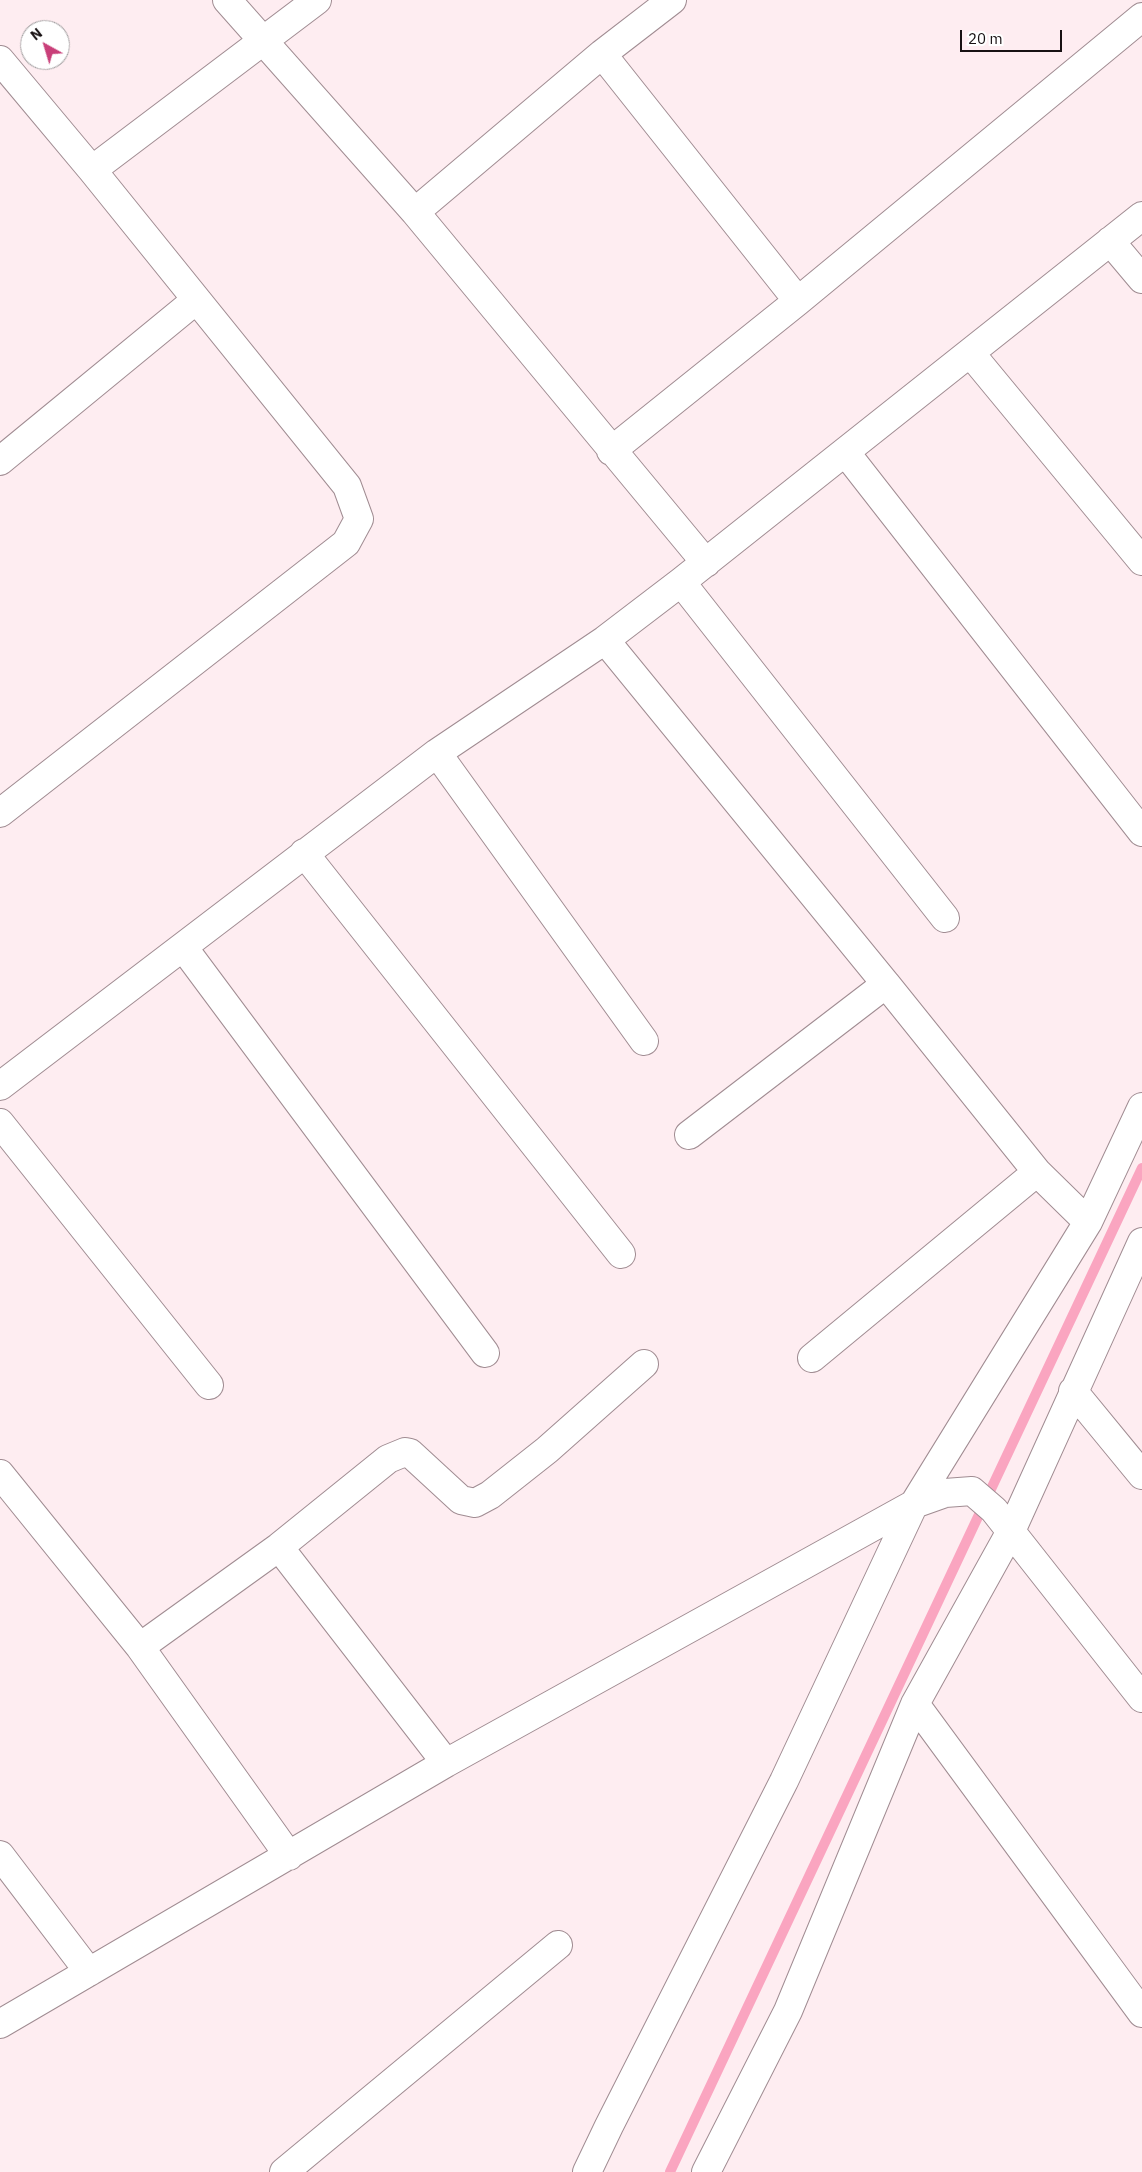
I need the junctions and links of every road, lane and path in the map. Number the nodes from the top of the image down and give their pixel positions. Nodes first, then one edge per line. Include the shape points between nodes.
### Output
1 (227, 0) edge
2 (317, 0) edge
3 (672, 0) edge
4 (1142, 17) edge
5 (263, 42) junction
6 (602, 54) junction
7 (0, 60) edge
8 (92, 170) junction
9 (415, 212) junction
10 (1142, 216) edge
11 (1110, 241) junction
12 (1142, 279) edge
13 (196, 300) junction
14 (798, 301) junction
15 (971, 354) junction
16 (611, 451) junction
17 (846, 453) junction
18 (0, 461) edge
19 (1142, 561) edge
20 (706, 563) junction
21 (681, 582) junction
22 (605, 640) junction
23 (437, 753) junction
24 (0, 813) edge
25 (1142, 832) edge
26 (304, 853) junction
27 (945, 918) dead end
28 (183, 947) junction
29 (886, 984) junction
30 (644, 1041) dead end
31 (0, 1086) edge
32 (1142, 1107) edge
33 (0, 1123) edge
34 (689, 1135) dead end
35 (1037, 1172) junction
36 (1088, 1222) junction
37 (1142, 1242) edge
38 (621, 1254) dead end
39 (485, 1353) dead end
40 (812, 1358) dead end
41 (644, 1364) dead end
42 (209, 1385) dead end
43 (1073, 1391) junction
44 (0, 1474) edge
45 (1142, 1475) edge
46 (914, 1504) junction
47 (1011, 1531) junction
48 (279, 1547) junction
49 (140, 1647) junction
50 (1142, 1698) edge
51 (915, 1704) junction
52 (446, 1763) junction
53 (0, 1854) edge
54 (290, 1856) junction
55 (558, 1945) dead end
56 (89, 1972) junction
57 (1141, 2011) edge
58 (0, 2024) edge
59 (284, 2172) edge
60 (587, 2172) edge
61 (706, 2172) edge

1 - 5 street
2 - 5 street
3 - 6 street
4 - 14 street
5 - 8 street
5 - 9 street
6 - 9 street
6 - 14 street
7 - 8 street
8 - 13 street
9 - 16 street
10 - 11 street
11 - 12 street
11 - 15 street
13 - 18 street
13 - 24 street via 347,486 359,519 346,543
14 - 16 street
15 - 17 street
15 - 19 street
16 - 20 street
17 - 20 street
17 - 25 street
20 - 21 street
21 - 22 street
21 - 27 street
22 - 23 street
22 - 29 street
23 - 26 street
23 - 30 street
26 - 28 street
26 - 38 street
28 - 31 street
28 - 39 street
29 - 34 street
29 - 35 street
32 - 36 street
33 - 42 street
35 - 36 street
35 - 40 street
36 - 46 street
37 - 43 street
41 - 48 street via 547,1450 479,1501 469,1503 461,1500 415,1456 405,1452 388,1459
43 - 45 street
43 - 47 street
44 - 49 street
46 - 47 street via 945,1493 972,1491
46 - 52 street
46 - 60 street via 784,1781
47 - 50 street
47 - 51 street
48 - 49 street
48 - 52 street
49 - 54 street
51 - 57 street
51 - 61 street via 788,2011
52 - 54 street
53 - 56 street
54 - 56 street
55 - 59 street
56 - 58 street

